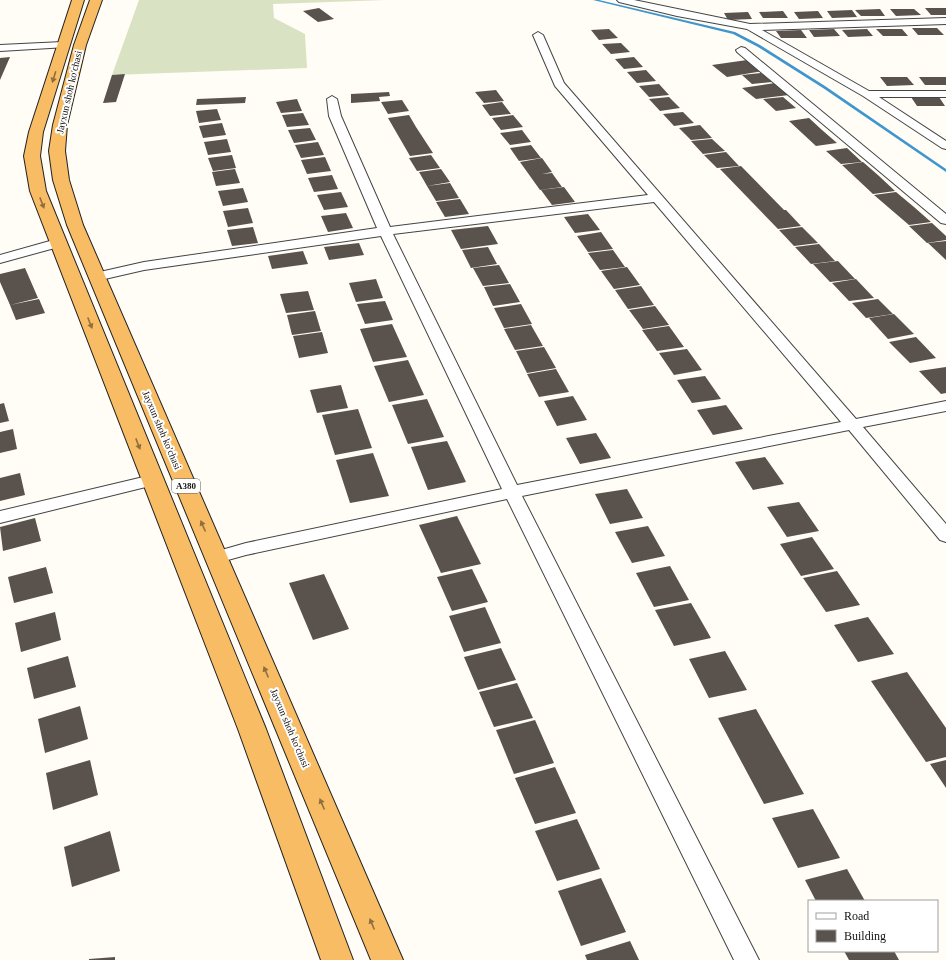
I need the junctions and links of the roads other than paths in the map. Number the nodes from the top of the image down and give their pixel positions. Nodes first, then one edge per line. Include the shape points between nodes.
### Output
1 (78, 0) edge
2 (96, 0) edge
3 (622, 0) edge
4 (946, 21) edge
5 (750, 27) junction
6 (538, 35) dead end
7 (63, 45) junction
8 (0, 48) edge
9 (740, 50) dead end
10 (867, 94) junction
11 (946, 94) edge
12 (332, 99) dead end
13 (946, 146) edge
14 (657, 198) junction
15 (946, 220) edge
16 (385, 231) junction
17 (58, 243) junction
18 (0, 259) edge
19 (96, 276) junction
20 (946, 406) edge
21 (852, 424) junction
22 (152, 480) junction
23 (512, 492) junction
24 (0, 518) edge
25 (946, 536) edge
26 (217, 557) junction
27 (337, 960) edge
28 (388, 960) edge
29 (747, 960) edge

1 - 7 highway, Jayxun shoh ko'chasi / A380
2 - 19 highway, Jayxun shoh ko'chasi / A380 via 80,45 60,125 57,151 61,180 75,225
3 - 5 street
4 - 5 street
5 - 10 street
6 - 14 street via 559,84
7 - 8 street
7 -> 17 highway, Jayxun shoh ko'chasi / A380 via 36,132 32,156 38,191
9 - 15 street
10 - 11 street
10 - 13 street
12 - 16 street via 335,116
14 - 16 street
14 - 21 street
16 - 19 street via 144,266
16 - 23 street
17 - 18 street
17 -> 22 highway, Jayxun shoh ko'chasi / A380
26 -> 19 highway, Jayxun shoh ko'chasi / A380
20 - 21 street
21 - 23 street
21 - 25 street
22 - 24 street
22 - 27 highway, Jayxun shoh ko'chasi / A380 via 252,729
23 - 26 street
23 - 29 street
28 -> 26 highway, Jayxun shoh ko'chasi / A380

